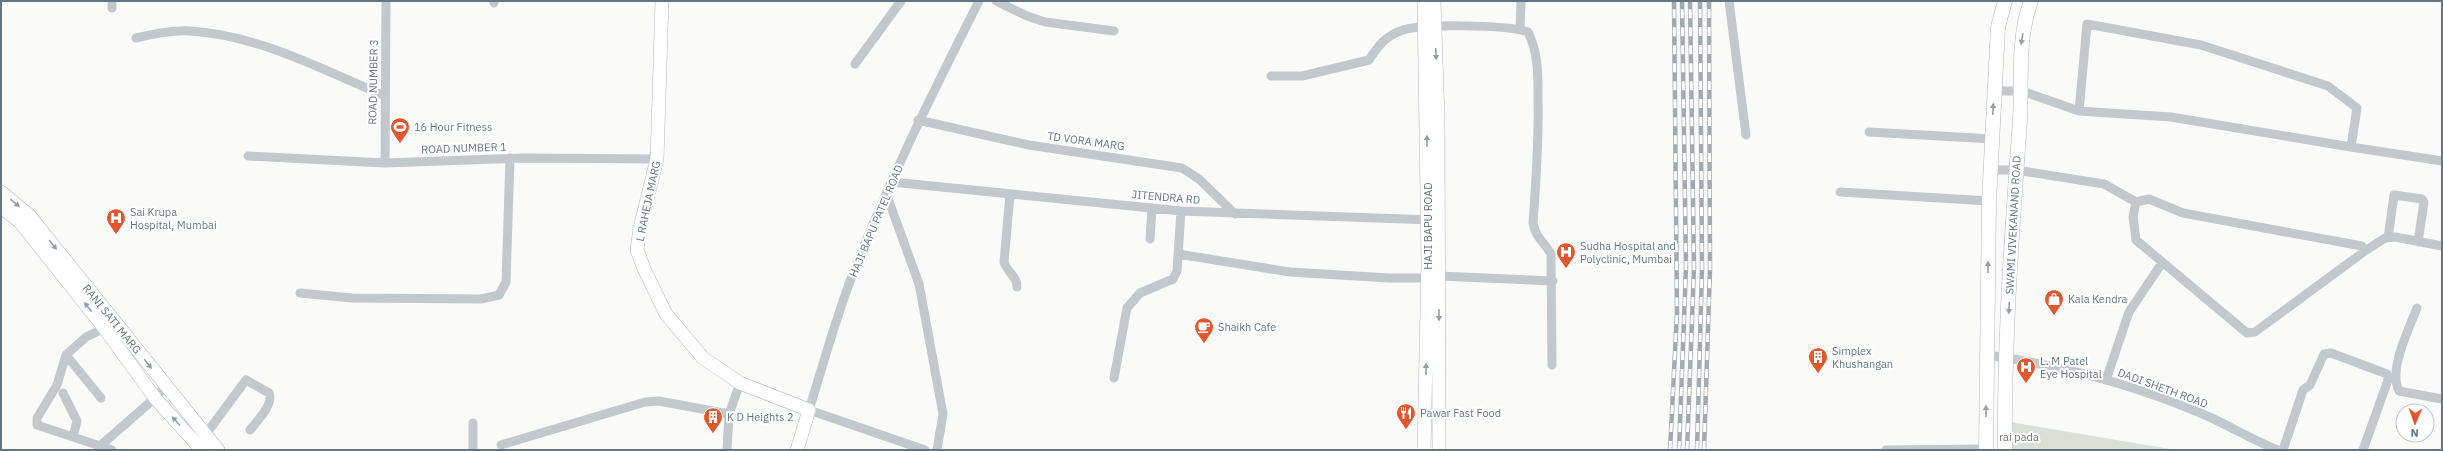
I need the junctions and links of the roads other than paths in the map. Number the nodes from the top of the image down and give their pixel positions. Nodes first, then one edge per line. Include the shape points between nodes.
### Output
1 (386, 1) edge
2 (662, 1) edge
3 (901, 1) edge
4 (979, 1) edge
5 (996, 1) edge
6 (1424, 1) edge
7 (1434, 1) edge
8 (1521, 1) edge
9 (1729, 1) edge
10 (2005, 1) edge
11 (2031, 1) edge
12 (1430, 27) junction
13 (1520, 29) junction
14 (1114, 30) dead end
15 (136, 38) dead end
16 (855, 64) dead end
17 (1271, 76) dead end
18 (1994, 91) junction
19 (2022, 91) junction
20 (385, 96) junction
21 (2079, 111) junction
22 (918, 120) junction
23 (1869, 132) dead end
24 (1746, 134) dead end
25 (1993, 139) junction
26 (2351, 148) junction
27 (248, 156) dead end
28 (510, 158) junction
29 (657, 159) junction
30 (2442, 162) edge
31 (384, 163) junction
32 (1991, 170) junction
33 (2016, 170) junction
34 (892, 182) junction
35 (1, 192) edge
36 (1840, 192) dead end
37 (886, 193) junction
38 (1010, 194) junction
39 (1989, 201) junction
40 (2136, 202) junction
41 (1, 207) edge
42 (1152, 208) junction
43 (1181, 211) junction
44 (1235, 214) junction
45 (1433, 220) junction
46 (2388, 235) junction
47 (1150, 239) dead end
48 (2419, 239) junction
49 (2442, 246) edge
50 (2365, 252) junction
51 (1178, 254) junction
52 (2162, 263) junction
53 (1434, 273) junction
54 (1553, 281) junction
55 (76, 283) junction
56 (1017, 287) dead end
57 (300, 293) dead end
58 (2417, 308) dead end
59 (110, 325) junction
60 (1433, 332) junction
61 (1987, 354) junction
62 (66, 355) junction
63 (2006, 357) junction
64 (1552, 365) dead end
65 (1114, 378) dead end
66 (2106, 380) junction
67 (740, 383) junction
68 (166, 386) junction
69 (1426, 390) junction
70 (1439, 390) junction
71 (63, 393) dead end
72 (101, 398) dead end
73 (155, 398) junction
74 (2442, 399) edge
75 (809, 410) junction
76 (1426, 411) junction
77 (1439, 411) junction
78 (729, 414) junction
79 (473, 423) dead end
80 (250, 430) dead end
81 (206, 435) junction
82 (73, 437) junction
83 (501, 445) dead end
84 (100, 446) junction
85 (200, 448) edge
86 (1986, 449) edge
87 (112, 450) edge
88 (218, 450) edge
89 (473, 450) edge
90 (727, 450) edge
91 (797, 450) edge
92 (924, 450) edge
93 (937, 450) edge
94 (1424, 450) edge
95 (1439, 450) edge
96 (1886, 450) edge
97 (2005, 450) edge
98 (2278, 450) edge
99 (2283, 450) edge
100 (2363, 450) edge

1 - 20 street, ROAD NUMBER 3
2 - 29 street, L RAHEJA MARG
3 - 16 street
4 - 22 street, HAJI BAPU PATEL ROAD
5 - 14 street via 1045,22
6 - 12 street, HAJI BAPU ROAD
7 - 12 street, HAJI BAPU ROAD
8 - 13 street
9 - 24 street
10 - 18 main road, SWAMI VIVEKANAND ROAD via 1998,27
11 -> 19 main road, SWAMI VIVEKANAND ROAD via 2021,42
12 - 13 street via 1481,26
12 - 17 street via 1401,30 1381,41 1369,60 1302,76
12 - 45 street, HAJI BAPU ROAD
13 - 54 street via 1528,32 1531,38 1539,70 1540,131 1533,223 1535,236 1546,244 1551,254
15 - 20 street via 163,32 190,31 221,36 270,48
18 - 19 street
25 -> 18 main road, SWAMI VIVEKANAND ROAD
19 - 21 street
19 - 33 main road, SWAMI VIVEKANAND ROAD
20 - 31 street, ROAD NUMBER 3
21 - 26 street via 2171,118
21 - 26 street via 2087,24 2201,45 2328,86 2357,108
22 - 34 street, HAJI BAPU PATEL ROAD
22 - 44 street, TD VORA MARG via 1029,145 1182,168 1199,179
23 - 25 street
25 - 32 main road, SWAMI VIVEKANAND ROAD
26 - 30 street
27 - 31 street, ROAD NUMBER 1
28 - 29 street, ROAD NUMBER 1
28 - 31 street, ROAD NUMBER 1
28 - 57 street via 506,282 499,295 481,299 352,298
29 - 67 street, L RAHEJA MARG via 637,250 666,314 703,358
32 - 33 street
32 - 39 main road, SWAMI VIVEKANAND ROAD
33 - 40 street via 2104,184
33 -> 63 main road, SWAMI VIVEKANAND ROAD
34 - 37 street, HAJI BAPU PATEL ROAD
34 - 38 street, JITENDRA RD
35 -> 55 street, RANI SATI MARG via 29,215
36 - 39 street
37 - 75 street, HAJI BAPU PATEL ROAD via 849,284
37 - 93 street via 919,284 943,414
38 - 42 street, JITENDRA RD
38 - 56 street via 1004,262 1016,279
61 -> 39 main road, SWAMI VIVEKANAND ROAD
40 - 50 street via 2149,199 2183,213 2362,246
40 - 52 street via 2133,217 2136,240
41 - 55 street, RANI SATI MARG via 20,222
42 - 43 street, JITENDRA RD
42 - 47 street
43 - 44 street, JITENDRA RD
43 - 51 street
44 - 45 street, JITENDRA RD
45 - 53 street, HAJI BAPU ROAD
46 - 48 street
46 - 48 street via 2394,196 2398,195 2422,199 2424,202
46 - 50 street
48 - 49 street
50 - 52 street via 2255,332 2247,333
51 - 53 street via 1290,272 1389,278
51 - 65 street via 1173,279 1140,294 1127,308
52 - 66 street via 2129,312
53 - 54 street
53 - 60 street, HAJI BAPU ROAD
54 - 64 street
55 - 59 street, RANI SATI MARG
58 - 74 street via 2395,368 2395,384 2399,391
59 - 62 street via 86,336
59 -> 68 street, RANI SATI MARG
59 - 73 street, RANI SATI MARG
69 -> 60 street, HAJI BAPU ROAD
60 - 70 street, HAJI BAPU ROAD
61 - 63 street, DADI SHETH ROAD
86 -> 61 main road, SWAMI VIVEKANAND ROAD
62 - 72 street
62 - 82 street via 57,385 36,418 37,425
63 - 66 street, DADI SHETH ROAD
63 - 97 main road, SWAMI VIVEKANAND ROAD
66 - 98 street, DADI SHETH ROAD via 2199,412
67 - 75 street, L RAHEJA MARG
67 - 78 street
68 - 73 street
68 - 81 street, RANI SATI MARG
69 - 70 street
69 - 76 street, HAJI BAPU ROAD
70 - 77 street, HAJI BAPU ROAD
71 - 82 street via 77,421
73 - 84 street
85 -> 73 street, RANI SATI MARG
75 - 91 street, HAJI BAPU PATEL ROAD
75 - 92 street
76 - 77 street
76 - 94 street, HAJI BAPU ROAD
77 - 95 street, HAJI BAPU ROAD
78 - 83 street via 658,401 645,402
78 - 90 street
79 - 89 street
80 - 81 street via 271,399 269,393 246,380
81 - 85 street
81 - 88 street, RANI SATI MARG
82 - 84 street
84 - 87 street
86 - 96 street
99 - 100 street via 2304,390 2310,385 2324,354 2330,353 2387,374 2388,380

